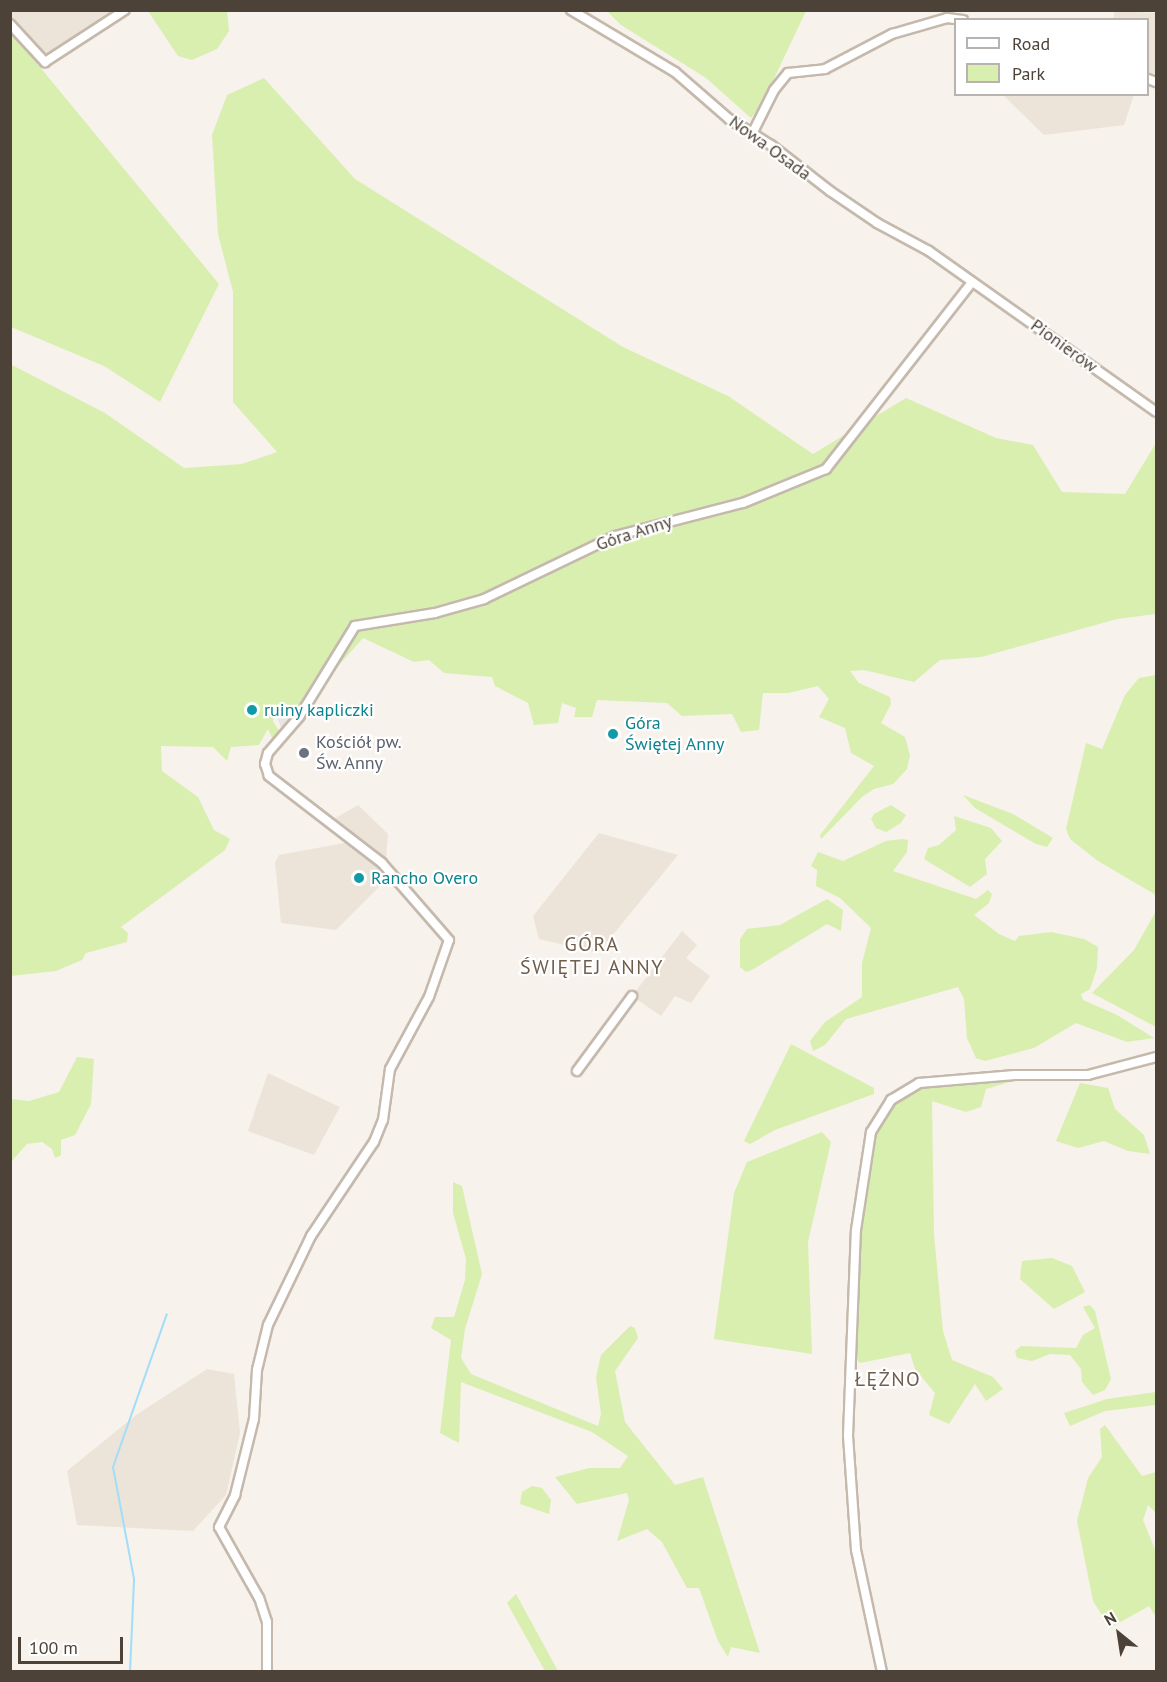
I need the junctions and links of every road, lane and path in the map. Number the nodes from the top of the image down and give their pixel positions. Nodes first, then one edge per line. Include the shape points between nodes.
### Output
1 (125, 10) edge
2 (571, 10) edge
3 (954, 19) edge
4 (10, 24) edge
5 (14, 35) edge
6 (752, 134) junction
7 (972, 282) junction
8 (1156, 411) edge
9 (632, 996) dead end
10 (1156, 1057) edge
11 (577, 1071) dead end
12 (267, 1671) edge
13 (882, 1671) edge

1 - 5 street via 45,62
2 - 6 street, Nowa Osada via 675,72
3 - 6 street via 874,41 825,69 788,73 774,90
4 - 5 street
6 - 7 street, Nowa Osada via 851,206 929,251
7 - 8 street, Pionierów
7 - 12 street, Góra Anny via 826,469 743,503 615,536 484,599 435,613 356,626 299,717 274,745 265,764 269,776 382,863 448,940 429,997 390,1069 383,1120 374,1142 311,1236 268,1325 257,1370 254,1419 235,1495 219,1527 259,1598 267,1622
9 - 11 street
10 - 13 street via 1088,1075 1015,1075 919,1083 891,1100 871,1132 856,1230 848,1436 856,1550

